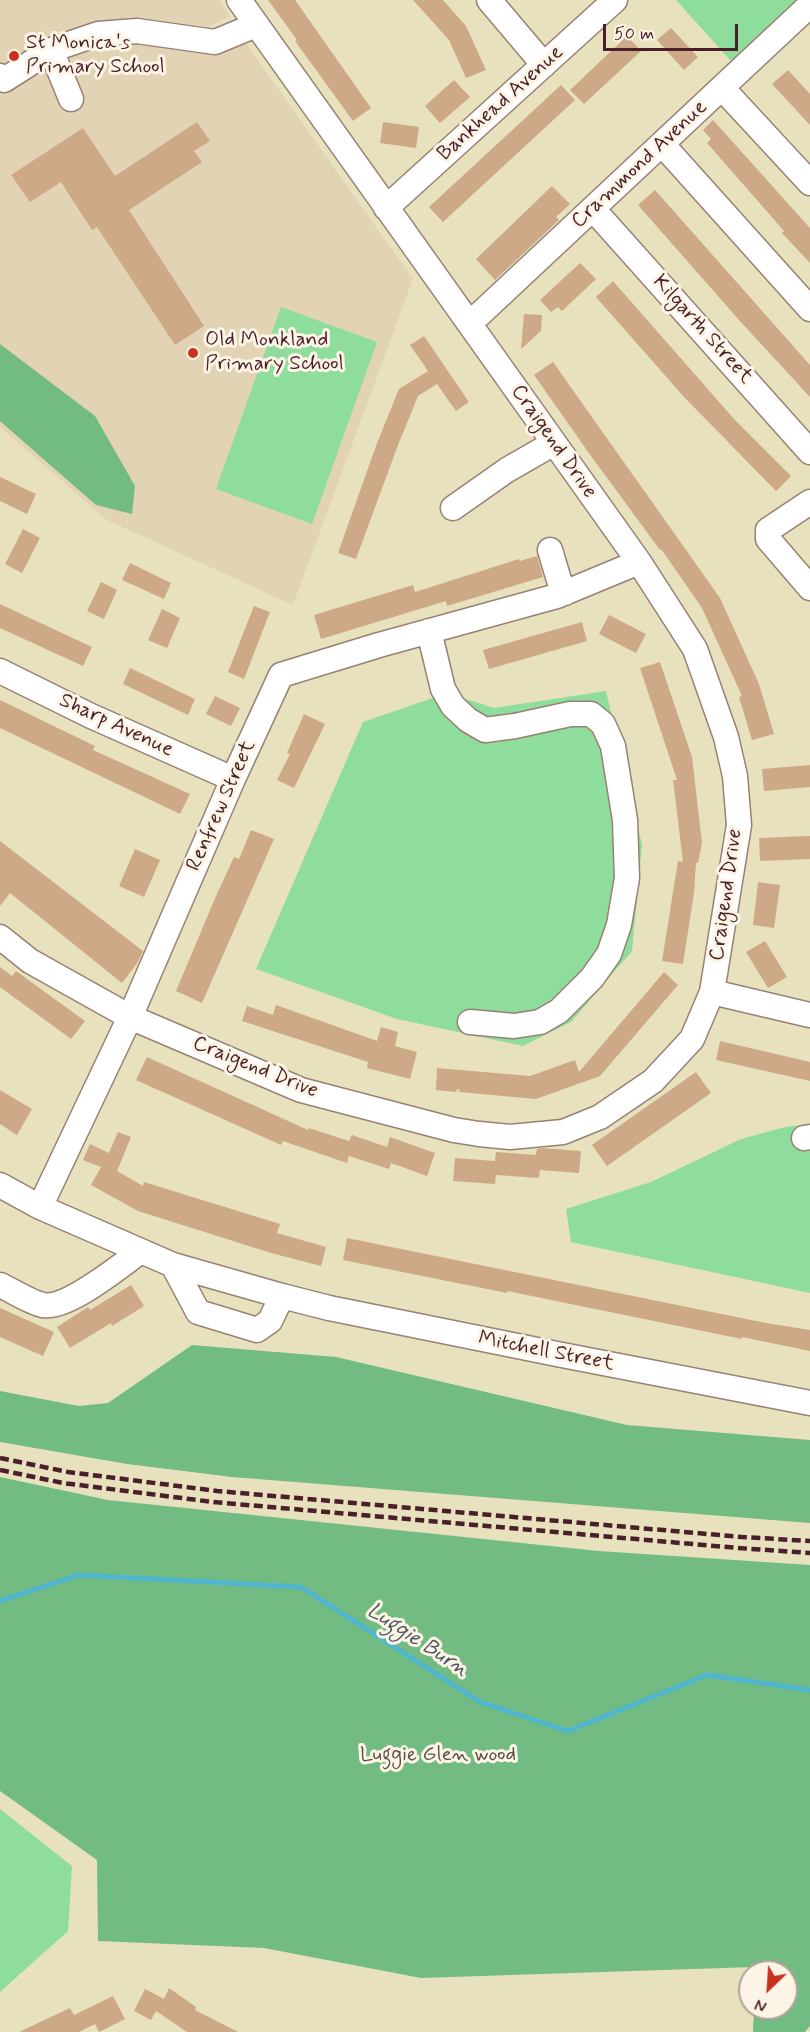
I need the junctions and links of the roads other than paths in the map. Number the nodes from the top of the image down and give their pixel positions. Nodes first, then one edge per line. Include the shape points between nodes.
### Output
1 (239, 0) edge
2 (489, 0) edge
3 (615, 0) edge
4 (805, 21) edge
5 (256, 25) junction
6 (51, 50) junction
7 (544, 65) junction
8 (2, 78) edge
9 (722, 88) junction
10 (71, 99) dead end
11 (662, 144) junction
12 (810, 183) edge
13 (386, 208) junction
14 (593, 209) junction
15 (810, 309) edge
16 (468, 322) junction
17 (554, 443) junction
18 (810, 452) edge
19 (810, 502) edge
20 (453, 508) dead end
21 (550, 550) dead end
22 (639, 562) junction
23 (810, 588) edge
24 (565, 593) junction
25 (429, 631) junction
26 (0, 671) edge
27 (233, 779) junction
28 (0, 937) edge
29 (712, 992) junction
30 (810, 1015) edge
31 (130, 1017) junction
32 (470, 1022) dead end
33 (0, 1185) edge
34 (40, 1207) junction
35 (141, 1251) junction
36 (173, 1264) junction
37 (0, 1285) edge
38 (282, 1296) junction
39 (810, 1403) edge

1 - 5 street, Craigend Drive
2 - 7 street
3 - 7 street, Bankhead Avenue
4 - 9 street, Crammond Avenue
5 - 6 street via 215,42 137,31 98,34
5 - 13 street, Craigend Drive
6 - 8 street
6 - 10 street
7 - 13 street, Bankhead Avenue
9 - 11 street, Crammond Avenue
9 - 12 street
11 - 14 street, Crammond Avenue
11 - 15 street
13 - 16 street, Craigend Drive
14 - 16 street, Crammond Avenue
14 - 18 street, Kilgarth Street
16 - 17 street, Craigend Drive
17 - 20 street
17 - 22 street, Craigend Drive
19 - 23 street via 768,530 768,539
21 - 24 street
22 - 24 street, Renfrew Street
22 - 29 street, Craigend Drive via 695,649 726,737 735,776 739,825
24 - 25 street, Renfrew Street
25 - 27 street, Renfrew Street via 281,675
25 - 32 street via 443,688 453,706 484,730 570,714 591,714 603,724 613,746 625,820 627,878 619,925 609,954 592,978 559,1011 540,1022 514,1026
26 - 27 street, Sharp Avenue
27 - 31 street, Renfrew Street
28 - 31 street, Craigend Drive via 30,961
29 - 30 street
29 - 31 street, Craigend Drive via 692,1039 653,1081 600,1117 563,1132 510,1137 454,1130 301,1090
31 - 34 street, Renfrew Street
33 - 34 street, Mitchell Street
34 - 35 street, Mitchell Street
35 - 36 street, Mitchell Street
35 - 37 street via 73,1298 59,1302 45,1305
36 - 38 street, Mitchell Street
36 - 38 street via 198,1312 257,1330 270,1321
38 - 39 street, Mitchell Street via 562,1356

